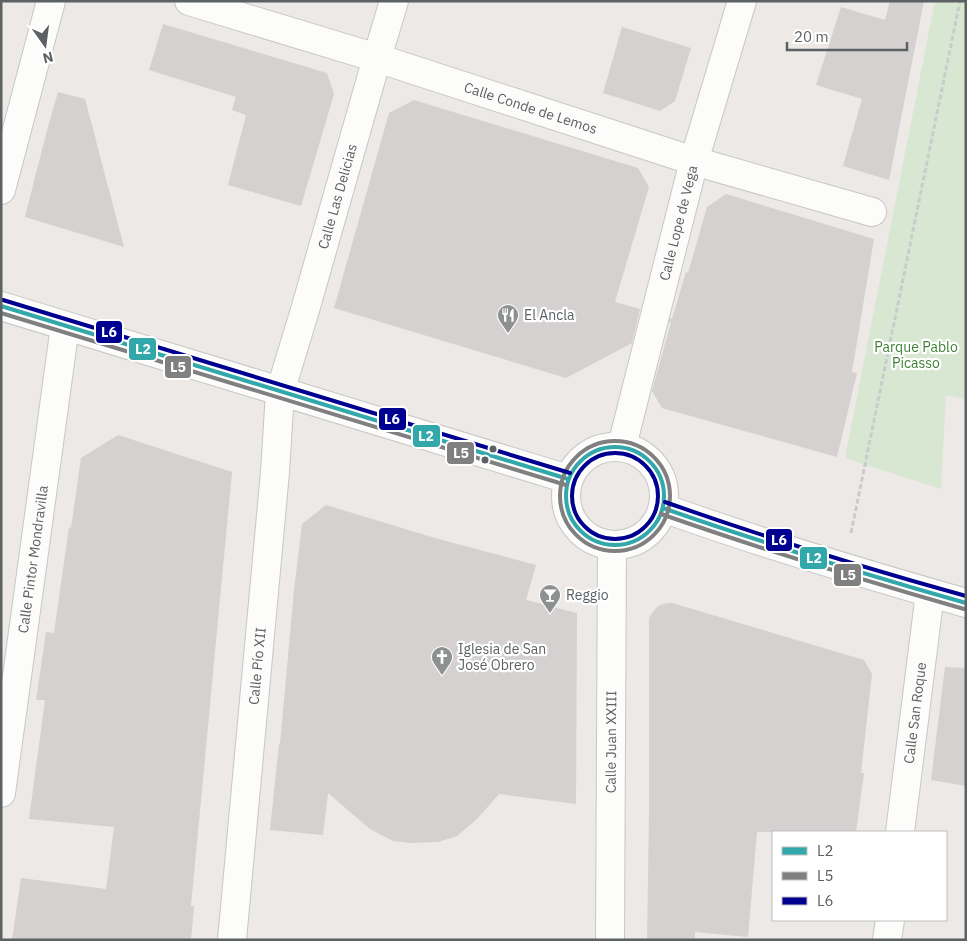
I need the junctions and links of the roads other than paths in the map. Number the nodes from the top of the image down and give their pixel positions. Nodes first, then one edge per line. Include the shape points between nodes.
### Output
1 (51, 1) edge
2 (189, 1) edge
3 (394, 1) edge
4 (742, 1) edge
5 (377, 58) junction
6 (694, 161) junction
7 (1, 190) edge
8 (872, 212) dead end
9 (1, 306) edge
10 (65, 326) junction
11 (280, 392) junction
12 (622, 446) junction
13 (568, 479) junction
14 (663, 508) junction
15 (612, 545) junction
16 (930, 593) junction
17 (966, 603) edge
18 (1, 793) edge
19 (900, 831) edge
20 (890, 921) edge
21 (232, 940) edge
22 (610, 940) edge
23 (887, 940) edge

1 - 7 street
2 - 5 street, Calle Conde de Lemos
3 - 5 street, Calle Las Delicias
4 - 6 street, Calle Lope de Vega
5 - 6 street, Calle Conde de Lemos
5 - 11 street, Calle Las Delicias
6 - 8 street, Calle Conde de Lemos
6 - 12 street, Calle Lope de Vega
9 - 10 street
10 - 11 street
10 - 18 street, Calle Pintor Mondravilla
11 - 13 street
11 - 21 street, Calle Pío XII
12 - 13 street via 600,448 582,458
12 - 14 street via 649,460 660,474 665,494
13 - 15 street via 567,510 577,528 591,539
14 - 15 street via 658,522 647,534 635,541
14 - 16 street via 736,534
15 - 22 street, Calle Juan XXIII
16 - 17 street
16 - 19 street, Calle San Roque
20 - 23 street

